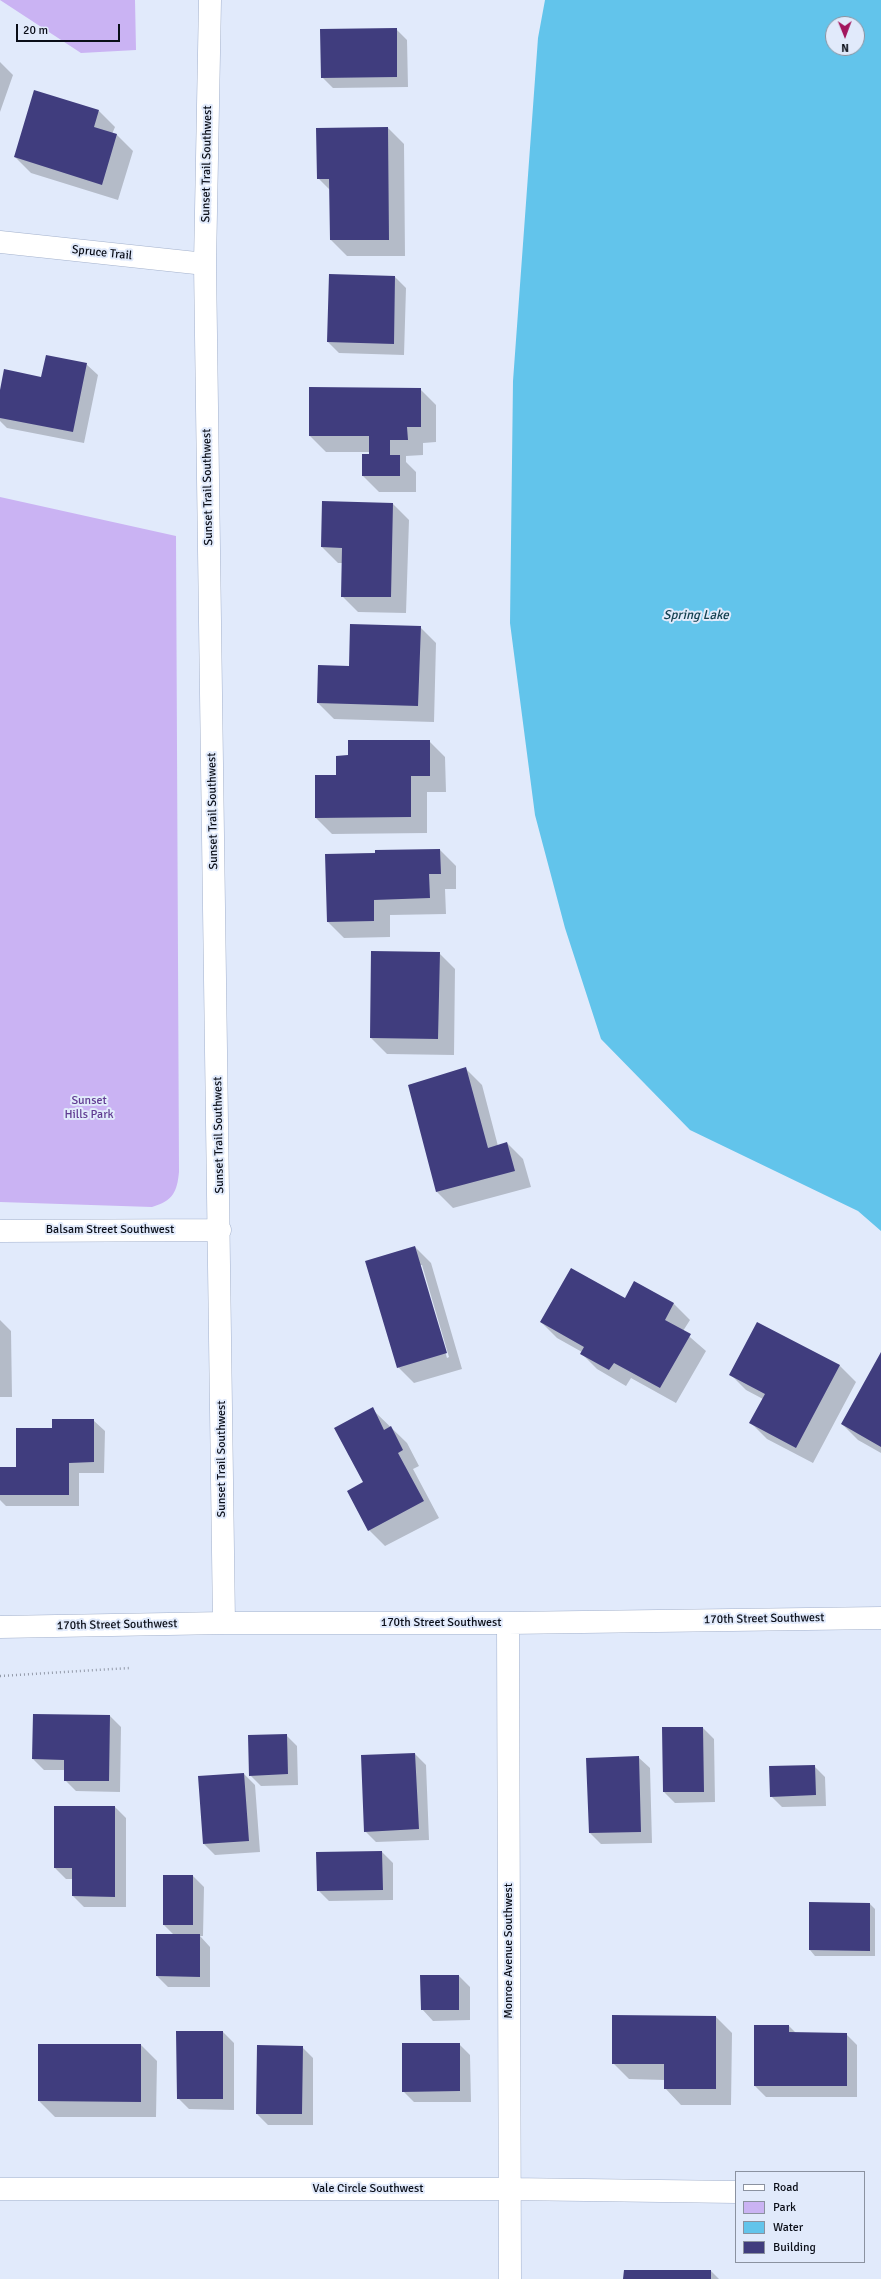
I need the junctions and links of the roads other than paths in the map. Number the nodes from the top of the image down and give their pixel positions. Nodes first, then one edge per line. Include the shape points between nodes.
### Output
1 (210, 0) edge
2 (0, 242) edge
3 (205, 264) junction
4 (0, 1230) edge
5 (220, 1230) junction
6 (881, 1618) edge
7 (224, 1623) junction
8 (508, 1623) junction
9 (0, 1627) edge
10 (0, 2189) edge
11 (510, 2189) junction
12 (735, 2192) edge
13 (510, 2279) edge

1 - 3 street, Sunset Trail Southwest
2 - 3 street, Spruce Trail
3 - 5 street, Sunset Trail Southwest
4 - 5 street, Balsam Street Southwest
5 - 7 street, Sunset Trail Southwest
6 - 8 street, 170th Street Southwest
7 - 8 street, 170th Street Southwest
7 - 9 street, 170th Street Southwest
8 - 11 street, Monroe Avenue Southwest
10 - 11 street, Vale Circle Southwest
11 - 12 street, Vale Circle Southwest
11 - 13 street, Monroe Avenue Southwest

